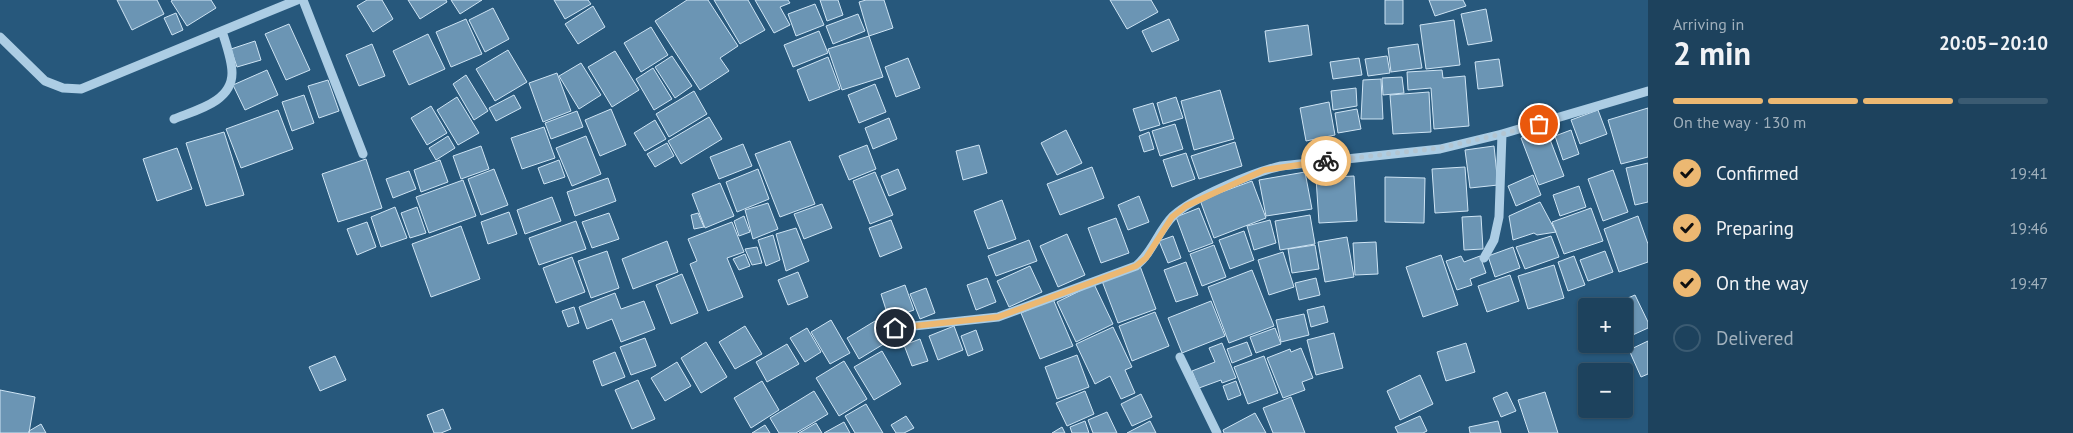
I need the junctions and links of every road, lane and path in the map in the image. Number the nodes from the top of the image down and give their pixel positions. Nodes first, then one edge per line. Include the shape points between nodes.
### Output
1 (297, 0) edge
2 (303, 0) edge
3 (222, 30) junction
4 (0, 37) edge
5 (1648, 91) edge
6 (174, 119) dead end
7 (1502, 134) junction
8 (363, 154) dead end
9 (1484, 258) dead end
10 (895, 328) dead end
11 (1180, 357) dead end
12 (1217, 433) edge

1 - 3 street
2 - 8 street
3 - 4 street via 82,89 63,88 45,82
3 - 6 street via 232,72 230,85 222,96
5 - 7 street
7 - 9 street via 1499,217 1494,240
7 - 10 street via 1440,148 1264,170 1186,206 1172,217 1146,258 1136,266 998,317
11 - 12 street

